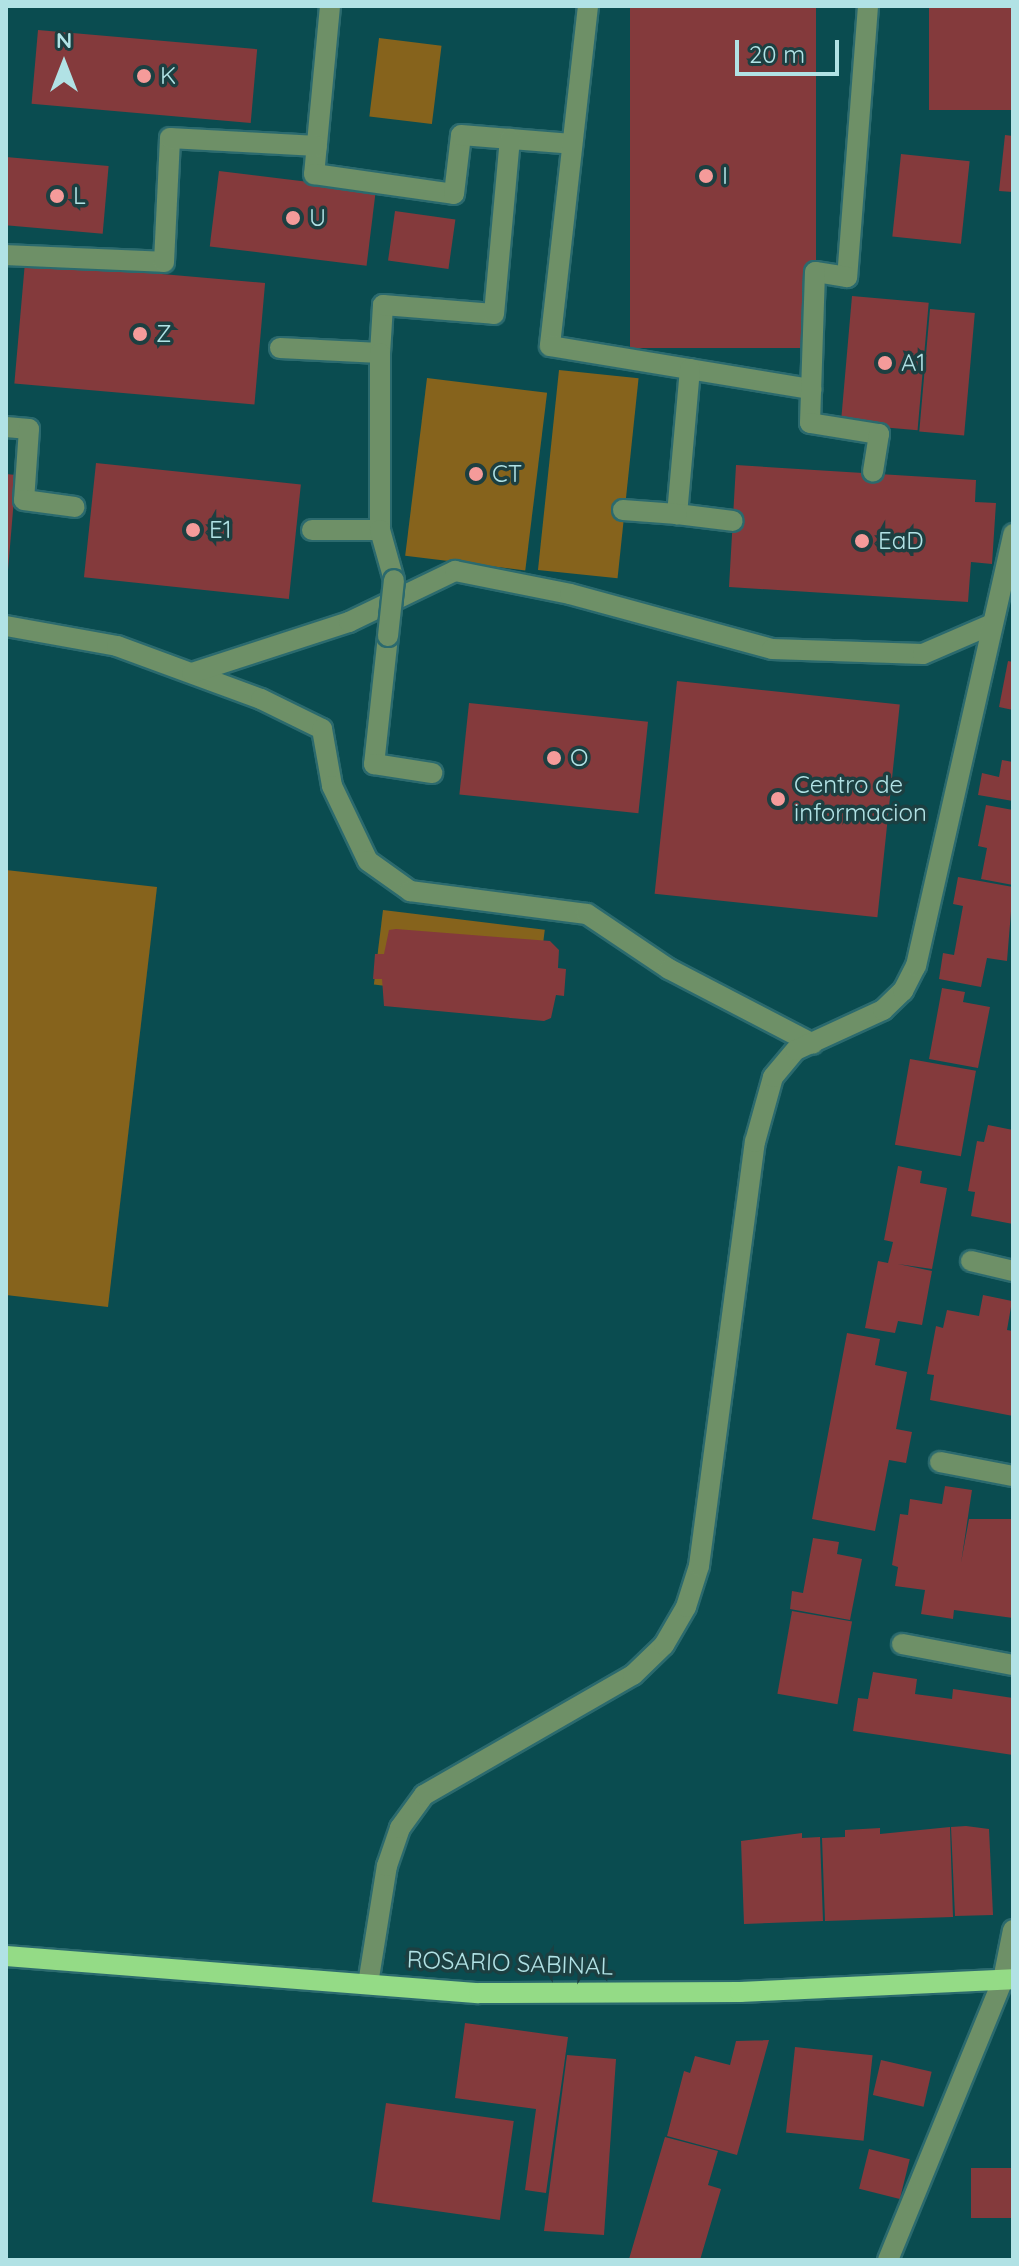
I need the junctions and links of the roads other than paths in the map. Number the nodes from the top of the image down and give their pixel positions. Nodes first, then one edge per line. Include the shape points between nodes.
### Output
1 (330, 6) edge
2 (588, 6) edge
3 (868, 6) edge
4 (510, 139) junction
5 (572, 144) junction
6 (317, 146) junction
7 (6, 255) edge
8 (280, 348) dead end
9 (380, 353) junction
10 (690, 369) junction
11 (811, 389) junction
12 (6, 427) edge
13 (873, 472) dead end
14 (75, 507) dead end
15 (623, 510) dead end
16 (677, 514) junction
17 (733, 521) dead end
18 (312, 530) dead end
19 (380, 530) junction
20 (1013, 534) edge
21 (990, 625) junction
22 (6, 626) edge
23 (192, 673) junction
24 (432, 773) dead end
25 (813, 1044) junction
26 (971, 1261) dead end
27 (1013, 1271) edge
28 (940, 1462) dead end
29 (1013, 1476) edge
30 (902, 1644) dead end
31 (1013, 1665) edge
32 (1013, 1930) edge
33 (6, 1956) edge
34 (1008, 1980) edge
35 (368, 1984) junction
36 (888, 2260) edge

1 - 6 street
2 - 5 street
3 - 11 street via 847,277 815,272
4 - 5 street
4 - 6 street via 461,135 454,194 314,174
4 - 9 street via 494,314 383,305
5 - 10 street via 550,346
6 - 7 street via 170,138 164,262
8 - 9 street
9 - 19 street
10 - 11 street
10 - 16 street
11 - 13 street via 810,423 879,434
12 - 14 street via 29,429 24,500
15 - 16 street
16 - 17 street
18 - 19 street
19 - 24 street, bridge via 394,580 374,764
20 - 21 street
21 - 23 street via 923,654 772,649 570,594 455,571 349,622
21 - 25 street via 916,966 903,991 883,1010
22 - 23 street via 117,646
23 - 25 street via 322,729 332,786 368,861 410,891 587,914 669,969
25 - 35 street via 789,1056 773,1077 755,1142 699,1566 686,1607 664,1645 633,1675 424,1795 400,1828 387,1866
26 - 27 street
28 - 29 street
30 - 31 street
32 - 34 street
33 - 35 main road, ROSARIO SABINAL
34 - 35 main road, ROSARIO SABINAL via 740,1992 479,1993
34 - 36 street

